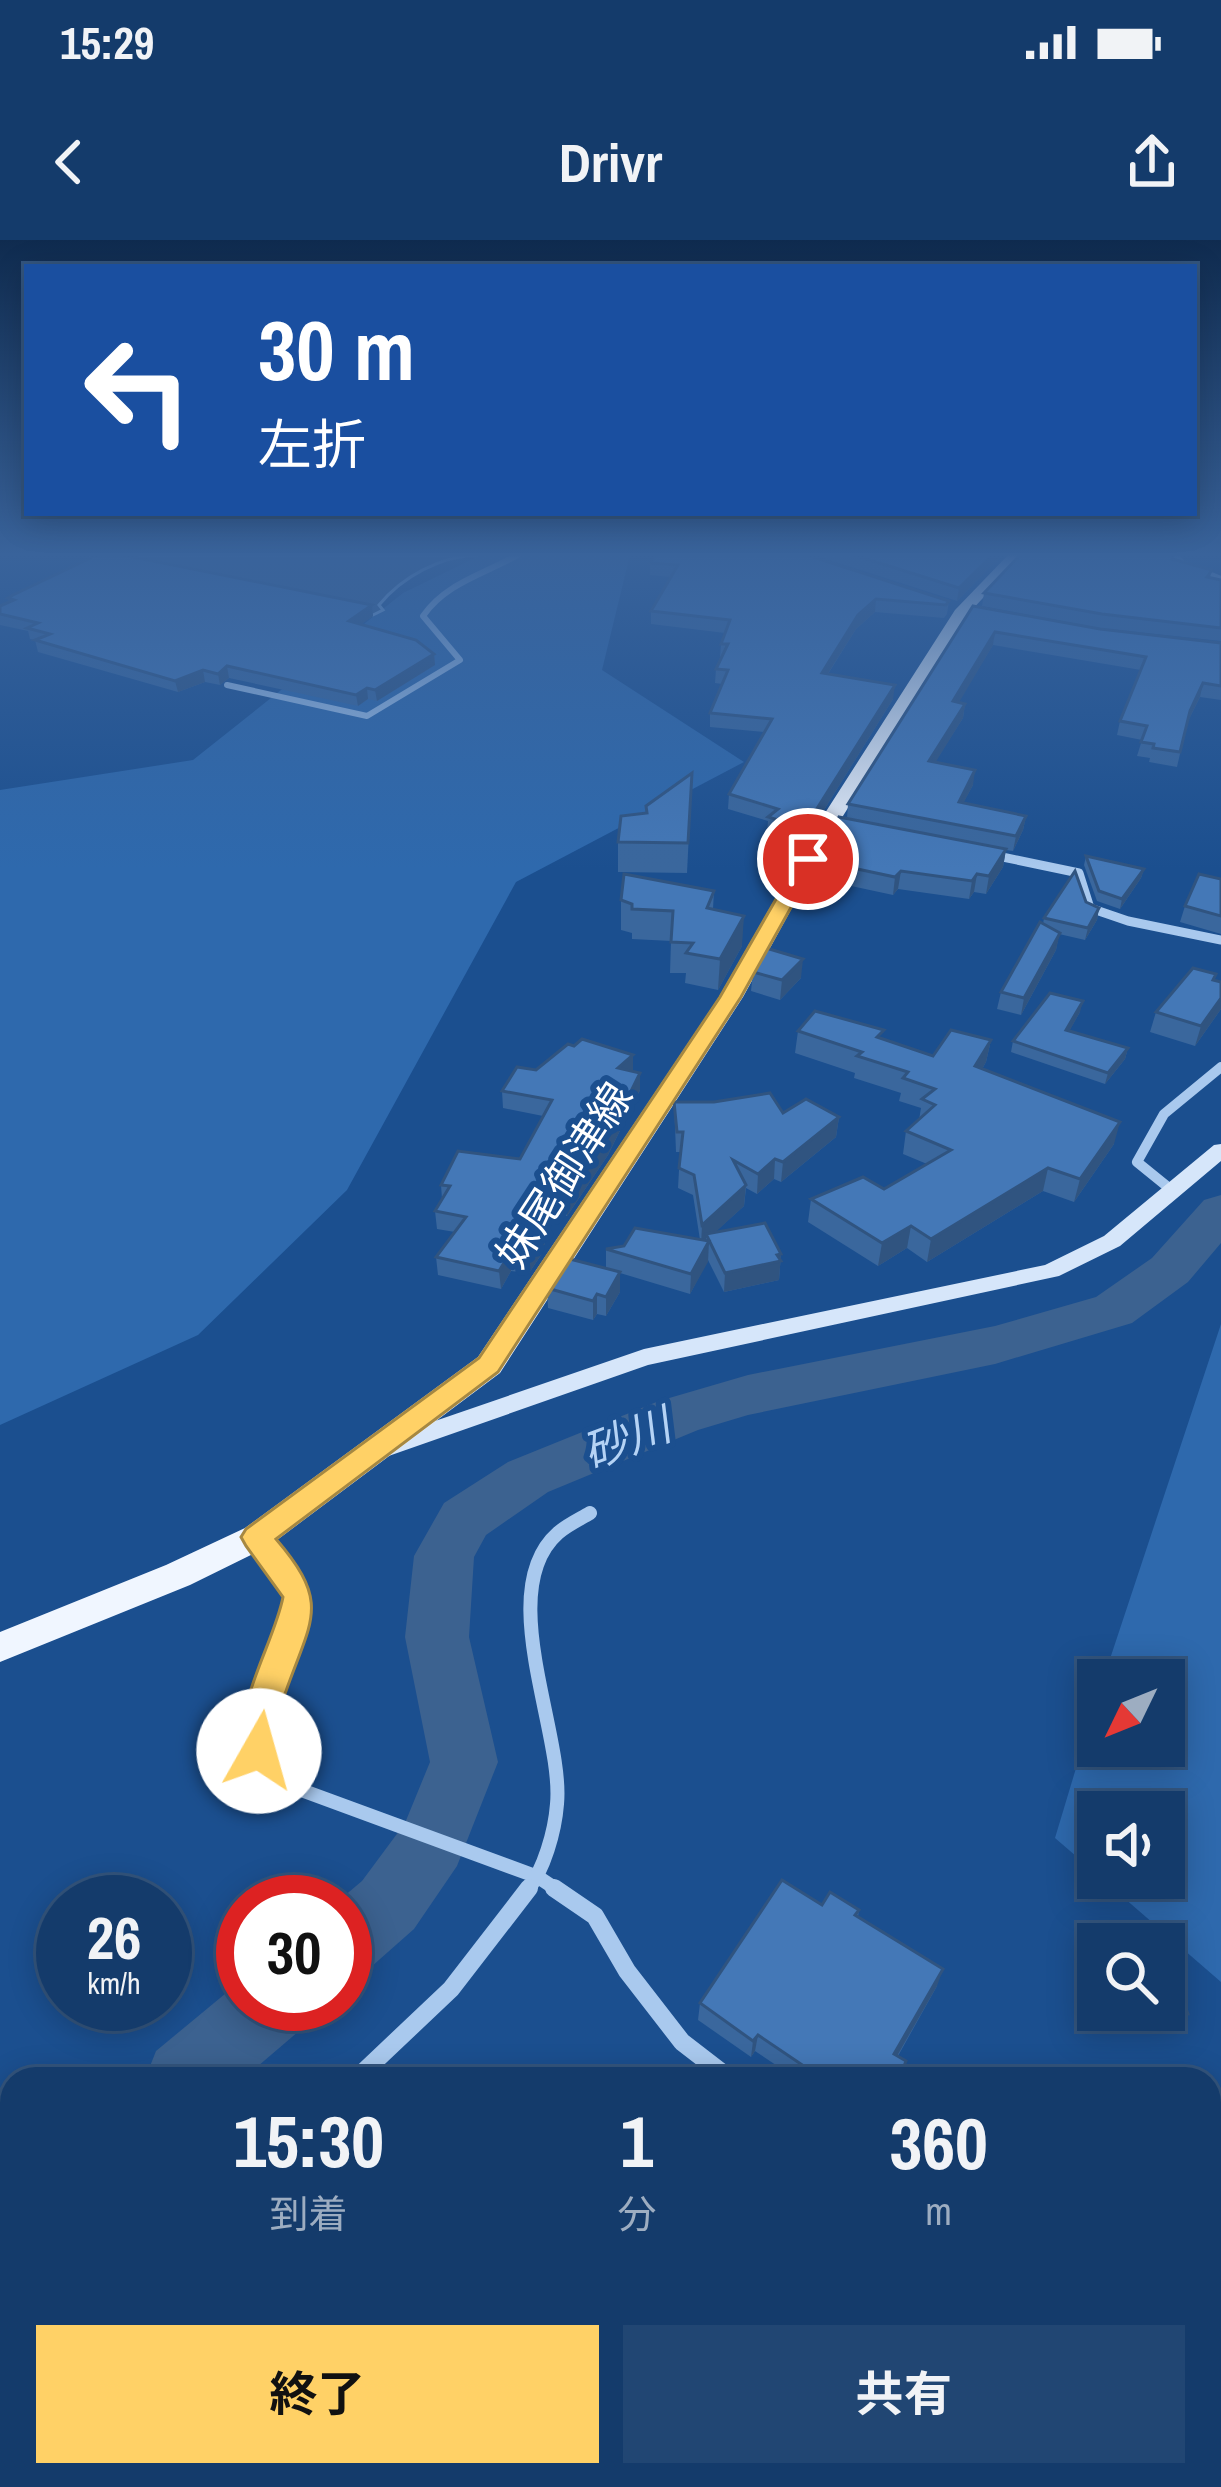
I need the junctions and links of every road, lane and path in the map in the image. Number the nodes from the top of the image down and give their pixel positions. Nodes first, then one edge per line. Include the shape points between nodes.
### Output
1 (460, 660) edge
2 (934, 660) edge
3 (227, 685) dead end
4 (974, 850) edge
5 (1221, 940) edge
6 (1221, 1066) edge
7 (1221, 1150) edge
8 (1174, 1192) junction
9 (378, 1451) junction
10 (590, 1514) dead end
11 (256, 1537) junction
12 (0, 1647) edge
13 (538, 1877) junction
14 (369, 2067) edge
15 (714, 2067) edge

1 - 3 street via 367,716
2 - 9 main road, 妹尾御津線 via 731,997 489,1365
4 - 5 street via 1079,873 1090,908
6 - 8 street via 1163,1114 1137,1162
7 - 8 street
8 - 9 street via 1112,1241 1051,1271 644,1358
9 - 11 main road, 妹尾御津線
10 - 13 street via 556,1534 536,1567 531,1629 558,1802
11 - 12 main road, 妹尾御津線
11 - 13 street via 298,1597 256,1726 271,1771 330,1802
13 - 14 street via 451,1989
13 - 15 street via 595,1916 682,2042

